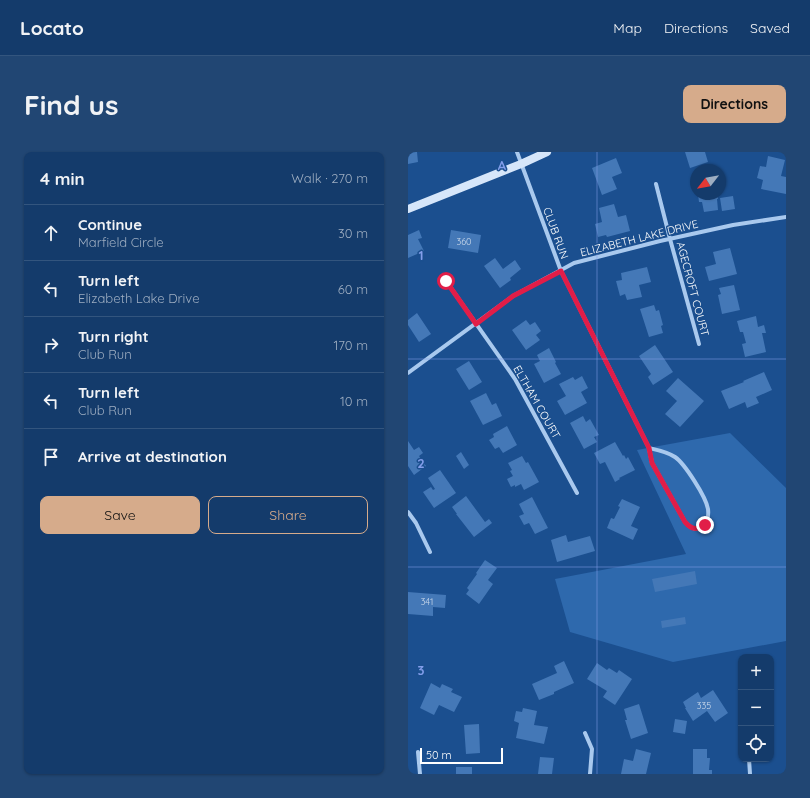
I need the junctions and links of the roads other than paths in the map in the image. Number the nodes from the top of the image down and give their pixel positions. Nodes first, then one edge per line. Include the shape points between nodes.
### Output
1 (517, 152) edge
2 (547, 152) edge
3 (521, 164) junction
4 (656, 184) dead end
5 (408, 209) edge
6 (786, 217) edge
7 (670, 239) junction
8 (561, 271) junction
9 (446, 281) dead end
10 (476, 324) junction
11 (699, 344) dead end
12 (408, 373) edge
13 (649, 448) junction
14 (577, 493) dead end
15 (408, 512) edge
16 (430, 552) dead end
17 (585, 733) dead end
18 (418, 752) dead end
19 (749, 762) edge
20 (420, 774) edge
21 (590, 774) edge
22 (750, 774) edge

1 - 3 street, CLUB RUN
2 - 3 main road
3 - 5 main road
3 - 8 street, CLUB RUN
4 - 7 street, AGECROFT COURT
6 - 7 street, ELIZABETH LAKE DRIVE via 733,225
7 - 8 street, ELIZABETH LAKE DRIVE via 574,263
7 - 11 street, AGECROFT COURT
8 - 10 street, ELIZABETH LAKE DRIVE via 513,296
8 - 13 street, CLUB RUN
9 - 10 street, ELTHAM COURT
10 - 12 street, ELIZABETH LAKE DRIVE
10 - 14 street, ELTHAM COURT via 515,379
13 - 13 street, CLUB RUN via 652,463 685,522 695,529 705,525 708,508 691,475 675,456
15 - 16 street
17 - 21 street via 592,749
18 - 20 street
19 - 22 street

